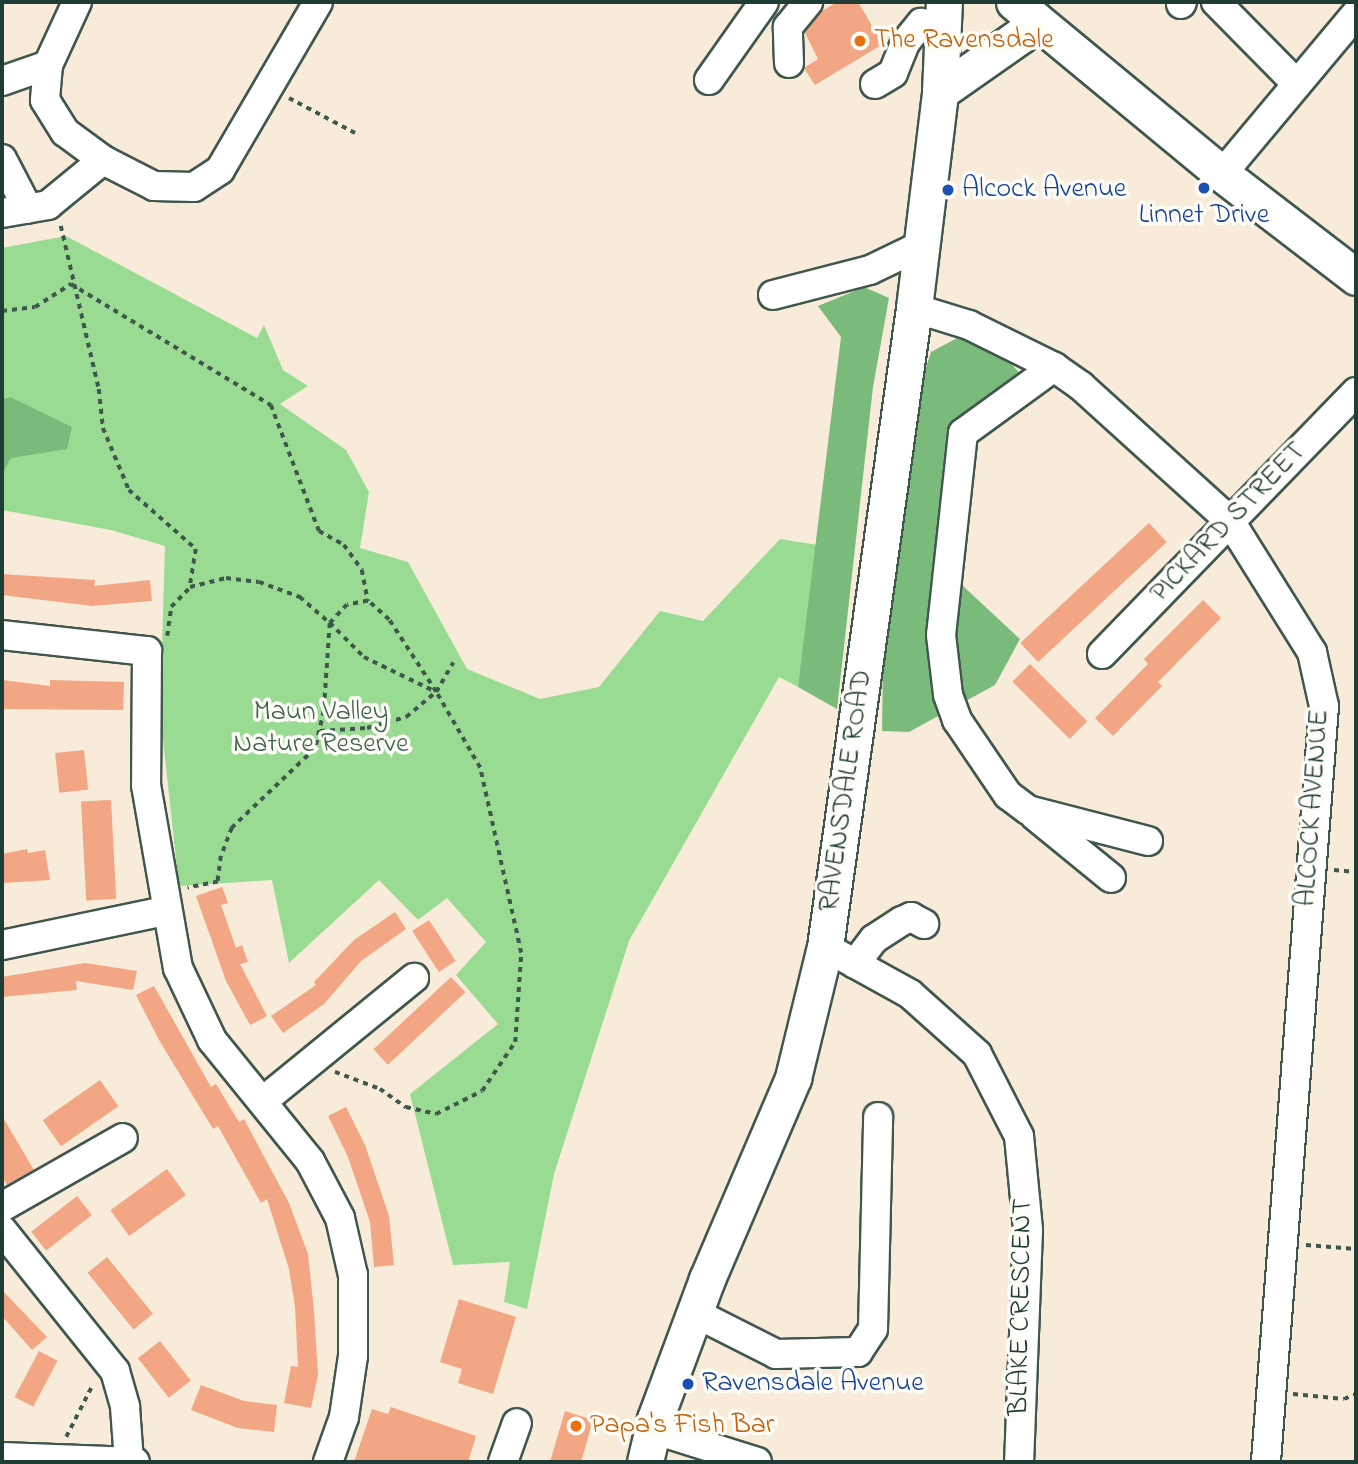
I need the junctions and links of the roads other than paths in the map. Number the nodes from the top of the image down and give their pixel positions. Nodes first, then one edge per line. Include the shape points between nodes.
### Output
1 (76, 2) edge
2 (318, 2) edge
3 (764, 2) edge
4 (808, 2) edge
5 (1216, 2) edge
6 (935, 10) edge
7 (1024, 10) edge
8 (1356, 14) edge
9 (789, 63) dead end
10 (48, 65) junction
11 (709, 80) dead end
12 (2, 81) edge
13 (1295, 82) junction
14 (875, 84) dead end
15 (940, 92) junction
16 (2, 159) edge
17 (103, 160) junction
18 (1222, 174) junction
19 (15, 211) edge
20 (922, 244) junction
21 (1356, 277) edge
22 (773, 295) dead end
23 (914, 308) junction
24 (1054, 368) junction
25 (1356, 392) edge
26 (1230, 521) junction
27 (2, 635) edge
28 (1102, 654) dead end
29 (1028, 810) junction
30 (1148, 841) dead end
31 (1111, 878) dead end
32 (163, 902) junction
33 (924, 924) dead end
34 (2, 945) edge
35 (840, 955) junction
36 (414, 978) dead end
37 (263, 1101) junction
38 (878, 1117) dead end
39 (123, 1138) dead end
40 (2, 1207) edge
41 (2, 1230) edge
42 (695, 1313) junction
43 (517, 1423) dead end
44 (652, 1429) junction
45 (2, 1457) edge
46 (129, 1462) edge
47 (135, 1462) edge
48 (328, 1462) edge
49 (503, 1462) edge
50 (645, 1462) edge
51 (757, 1462) edge
52 (1019, 1462) edge
53 (1266, 1462) edge

1 - 10 street
2 - 17 street via 220,170 194,187 154,186
3 - 11 street
4 - 9 street via 788,27
5 - 13 street
6 - 14 street via 905,43 892,73
6 - 15 main road, RAVENSDALE ROAD
7 - 15 main road via 1021,35
7 - 18 main road
8 - 13 street
10 - 12 street
10 - 17 street via 45,100 65,132
13 - 18 street
15 - 20 main road, RAVENSDALE ROAD
16 - 19 street
17 - 19 street via 55,200
18 - 21 main road
20 - 22 street via 870,270
20 - 23 main road, RAVENSDALE ROAD
23 - 24 street, ALCOCK AVENUE via 969,326
23 - 35 main road, RAVENSDALE ROAD
24 - 26 street, ALCOCK AVENUE via 1122,422
24 - 29 street via 963,433 941,635 948,695 957,720 1007,795
25 - 26 street, PICKARD STREET
26 - 28 street, PICKARD STREET
26 - 53 street, ALCOCK AVENUE via 1311,652 1324,706
27 - 32 street via 148,651 145,785
29 - 30 street
29 - 31 street
32 - 34 street
32 - 37 street via 178,968 212,1040
33 - 35 street via 911,917
35 - 42 main road, RAVENSDALE ROAD
35 - 52 street, BLAKE CRESCENT via 909,994 977,1054 1019,1136 1028,1230
36 - 37 street
37 - 48 street via 310,1161 340,1219 353,1275 351,1368 344,1417
38 - 42 street via 873,1329 858,1352 776,1354
39 - 40 street
41 - 46 street via 106,1358 125,1407
42 - 44 main road, RAVENSDALE ROAD
43 - 49 street
44 - 50 main road, RAVENSDALE ROAD
44 - 51 street
45 - 46 street
46 - 47 street

